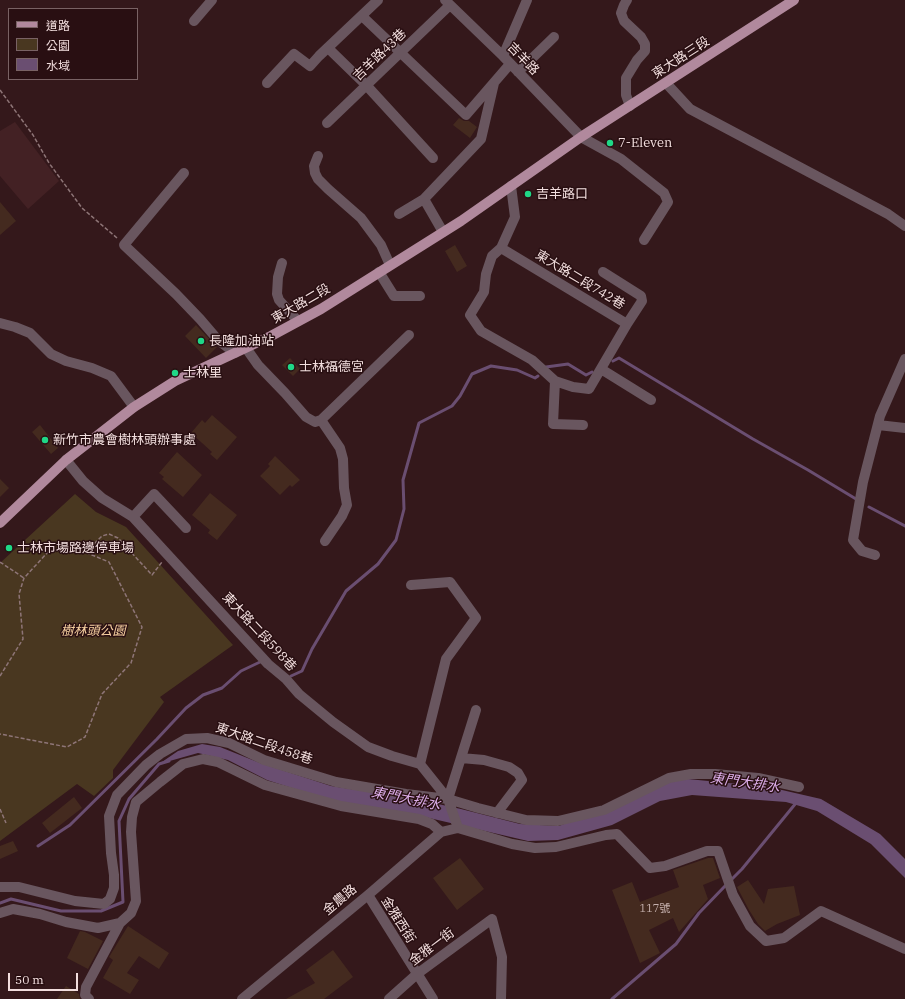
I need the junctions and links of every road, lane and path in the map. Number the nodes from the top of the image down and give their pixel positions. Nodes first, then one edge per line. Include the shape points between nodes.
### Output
1 (212, 0) edge
2 (378, 0) edge
3 (527, 0) edge
4 (627, 0) edge
5 (794, 0) edge
6 (448, 3) edge
7 (362, 16) junction
8 (194, 21) dead end
9 (554, 37) dead end
10 (328, 48) junction
11 (401, 53) junction
12 (506, 60) junction
13 (518, 72) junction
14 (495, 82) junction
15 (267, 83) dead end
16 (666, 83) junction
17 (367, 86) junction
18 (0, 90) edge
19 (630, 106) junction
20 (327, 123) dead end
21 (581, 137) junction
22 (318, 156) dead end
23 (433, 158) dead end
24 (184, 173) dead end
25 (512, 186) junction
26 (424, 199) junction
27 (399, 214) dead end
28 (905, 226) edge
29 (444, 232) junction
30 (644, 240) dead end
31 (122, 242) dead end
32 (501, 248) junction
33 (282, 263) dead end
34 (390, 265) junction
35 (379, 272) junction
36 (603, 272) dead end
37 (420, 296) dead end
38 (298, 321) junction
39 (0, 323) edge
40 (627, 324) junction
41 (409, 335) dead end
42 (246, 348) junction
43 (235, 353) junction
44 (905, 359) edge
45 (601, 369) junction
46 (555, 381) junction
47 (651, 400) dead end
48 (134, 407) junction
49 (321, 420) junction
50 (583, 425) dead end
51 (878, 425) junction
52 (905, 428) edge
53 (66, 460) junction
54 (133, 517) junction
55 (0, 523) edge
56 (186, 528) dead end
57 (325, 541) dead end
58 (87, 553) junction
59 (168, 555) junction
60 (875, 555) dead end
61 (0, 562) edge
62 (24, 578) junction
63 (411, 584) dead end
64 (0, 676) edge
65 (476, 710) dead end
66 (0, 734) edge
67 (461, 758) junction
68 (420, 764) junction
69 (799, 787) dead end
70 (448, 799) junction
71 (0, 809) edge
72 (497, 813) junction
73 (6, 823) dead end
74 (458, 828) junction
75 (440, 832) junction
76 (0, 887) edge
77 (368, 895) junction
78 (0, 913) edge
79 (120, 923) junction
80 (905, 949) edge
81 (417, 974) junction
82 (89, 999) edge
83 (242, 999) edge
84 (390, 999) edge
85 (433, 999) edge
86 (501, 999) edge

1 - 8 street
2 - 7 street
3 - 12 street
4 - 19 street via 621,13 624,21 646,44 645,51 626,78 626,95
5 - 16 main road, 東大路三段
6 - 11 street, 吉羊路43巷
6 - 12 street, 吉羊路
7 - 10 street
7 - 11 street
9 - 13 street
10 - 15 street via 310,66 294,54
10 - 17 street
11 - 14 street via 466,115
11 - 17 street, 吉羊路43巷
12 - 13 street, 吉羊路
12 - 14 street
13 - 21 street, 吉羊路
14 - 26 street via 481,139
16 - 19 main road, 東大路三段
16 - 28 street via 690,109 888,214
17 - 20 street, 吉羊路43巷
17 - 23 street
18 - 31 path via 82,208
19 - 21 main road, 東大路三段
21 - 25 main road, 東大路二段
21 - 30 street, 吉羊路 via 621,159 664,193 668,202
22 - 34 street via 314,166 318,179 361,218 381,245
24 - 43 street via 124,245 184,302 218,340
25 - 29 main road, 東大路二段
25 - 32 street via 515,216
26 - 27 street
26 - 29 street
29 - 34 main road, 東大路二段
32 - 40 street, 東大路二段742巷
32 - 46 street via 492,256 484,292 470,314 481,331 532,360
33 - 38 street via 277,294 282,304
34 - 35 main road, 東大路二段
35 - 37 street via 394,296
35 - 38 main road, 東大路二段
36 - 40 street via 641,296 642,301
38 - 42 main road, 東大路二段
39 - 48 street via 30,333 51,354 111,376
40 - 45 street, 東大路二段742巷
41 - 49 street
42 - 43 main road, 東大路二段
42 - 49 street via 258,365 306,417 315,422
43 - 48 main road, 東大路二段 via 175,381
44 - 51 street
45 - 46 street, 東大路二段742巷 via 589,388 572,387
45 - 47 street
46 - 50 street via 553,424
48 - 53 main road, 東大路二段
49 - 57 street via 340,448 346,505 342,516
51 - 52 street
51 - 60 street via 863,482 853,540 862,551
53 - 54 street, 東大路二段598巷 via 83,481 102,498
53 - 55 main road, 東大路二段
54 - 56 street via 154,494
54 - 59 street, 東大路二段598巷
58 - 59 path via 102,536 109,534 118,538 152,575
58 - 62 path via 75,548 48,552
58 - 66 path via 109,562 142,627 132,663 102,694 85,737 67,747
59 - 68 street, 東大路二段598巷 via 299,694 368,747
61 - 62 path
62 - 64 path via 19,594 23,639
63 - 68 street via 450,582 476,618 446,659
65 - 67 street
67 - 70 street
67 - 72 street via 484,760 518,772 522,780
68 - 70 street
69 - 72 street via 758,778 691,774 669,778 604,810 558,821 526,820
70 - 72 street
70 - 74 street
70 - 76 street, 東大路二段458巷 via 336,782 264,760 229,743 207,738 186,739 146,765 116,795 109,816 114,888 110,899 104,904 74,901 19,887
71 - 73 path
74 - 75 street, 金農路
74 - 80 street via 535,848 556,847 618,834 650,868 665,866 707,850 718,851 731,889 750,926 766,941 784,938 821,911
75 - 77 street, 金農路
75 - 79 street via 432,824 419,819 341,806 266,785 218,762 203,759 183,764 136,802 131,832 136,900 131,913
77 - 81 street, 金雅西街
77 - 83 street, 金農路
78 - 79 street via 13,910 40,914 98,928
79 - 82 street via 86,987 85,995
81 - 84 street, 金雅一街
81 - 85 street, 金雅西街
81 - 86 street, 金雅一街 via 492,919 502,957

